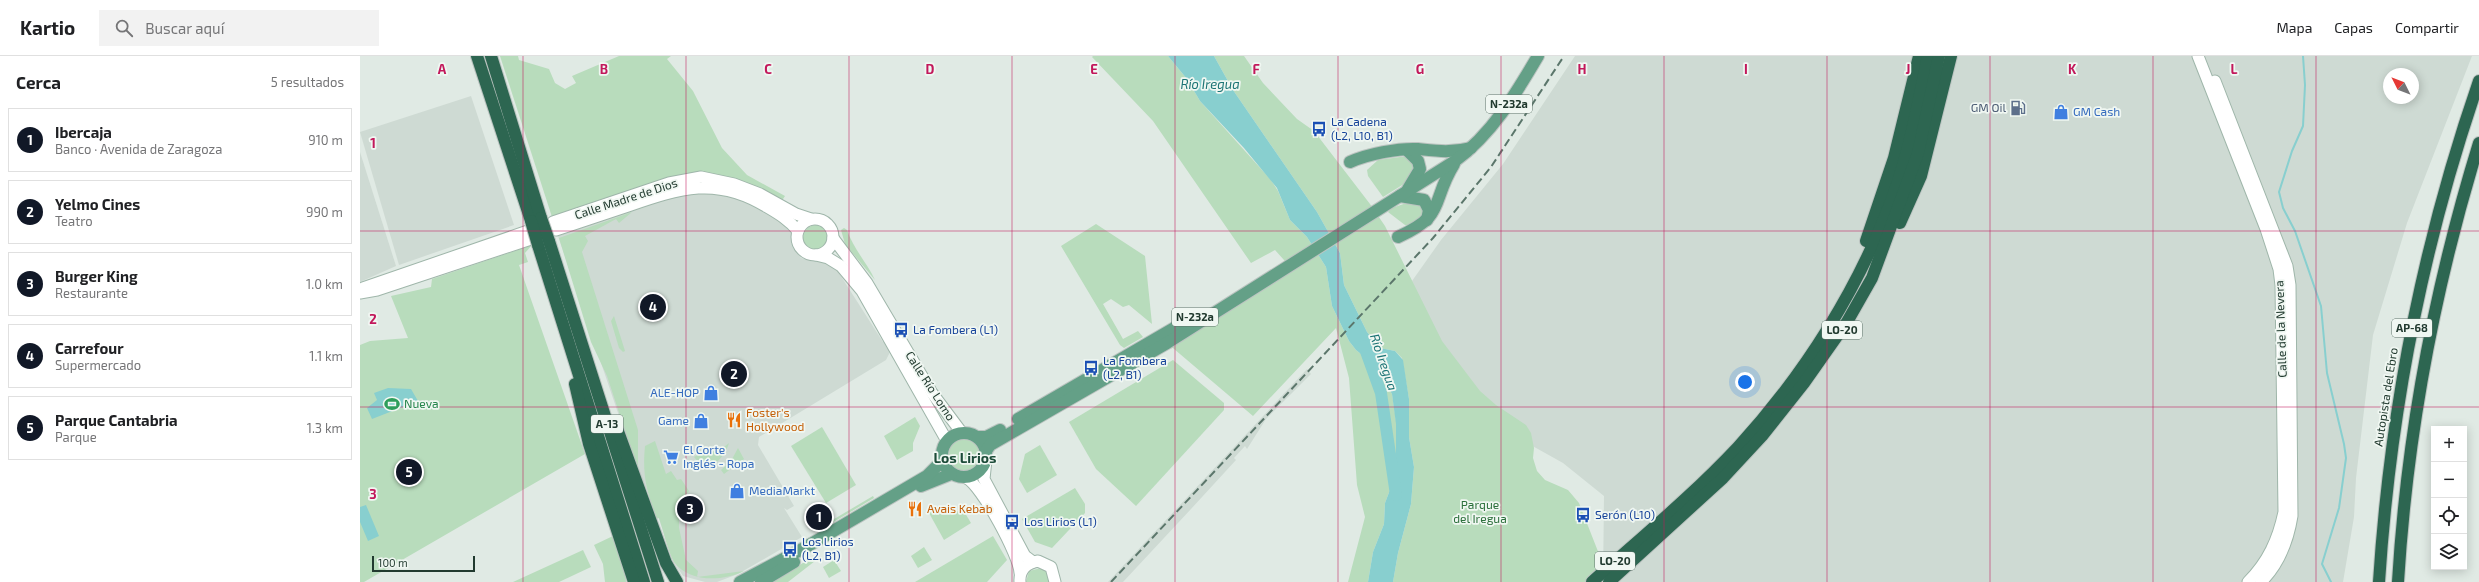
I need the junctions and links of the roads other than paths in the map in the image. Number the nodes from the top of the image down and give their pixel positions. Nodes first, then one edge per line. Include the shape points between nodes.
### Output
1 (478, 56) edge
2 (490, 56) edge
3 (1538, 56) edge
4 (1919, 56) edge
5 (1928, 56) edge
6 (1939, 56) edge
7 (1951, 56) edge
8 (2198, 56) edge
9 (2206, 56) edge
10 (2479, 81) edge
11 (2479, 143) edge
12 (1473, 147) junction
13 (1407, 150) junction
14 (1455, 161) junction
15 (1350, 162) dead end
16 (1402, 195) junction
17 (811, 219) junction
18 (1427, 220) junction
19 (541, 231) junction
20 (798, 231) junction
21 (1398, 237) dead end
22 (833, 238) junction
23 (816, 255) junction
24 (557, 266) junction
25 (1278, 271) junction
26 (1872, 278) junction
27 (360, 290) edge
28 (360, 293) edge
29 (1840, 310) junction
30 (886, 322) junction
31 (893, 336) junction
32 (569, 341) junction
33 (962, 433) junction
34 (978, 437) junction
35 (947, 441) junction
36 (986, 456) junction
37 (942, 462) junction
38 (951, 474) junction
39 (966, 478) junction
40 (1644, 543) junction
41 (1033, 562) junction
42 (1020, 578) edge
43 (634, 582) edge
44 (644, 582) edge
45 (658, 582) edge
46 (677, 582) edge
47 (740, 582) edge
48 (761, 582) edge
49 (1056, 582) edge
50 (1592, 582) edge
51 (1609, 582) edge
52 (2248, 582) edge
53 (2261, 582) edge
54 (2379, 582) edge
55 (2398, 582) edge

1 - 19 highway, A-13
2 - 19 highway, A-13
3 - 12 main road, N-232a via 1503,112
4 - 29 highway via 1894,158
5 - 29 highway, LO-20 via 1894,193
6 - 26 highway, LO-20 via 1918,153
7 - 26 highway via 1921,176
8 - 52 main road, Calle de la Nevera via 2266,229 2281,285 2284,512 2268,559
9 - 53 main road, Calle de la Nevera via 2287,266 2290,286 2292,516 2282,550
10 - 54 highway, Autopista del Ebro / AP-68 via 2442,198 2410,337 2389,470
11 - 55 highway, AP-68 via 2446,260 2425,361 2409,462
12 - 13 main road via 1447,152
12 - 14 main road, N-232a
13 - 15 main road
13 - 16 main road via 1416,159 1420,169
14 - 16 main road, N-232a
14 - 18 main road via 1443,183 1435,212
16 - 18 main road via 1424,200 1428,207
16 - 25 main road, N-232a
17 - 19 main road, Calle Madre de Dios via 734,184 701,178 669,183
17 - 20 main road via 803,223
17 - 22 main road via 822,220 827,224
18 - 21 main road via 1416,229
19 - 20 main road, Calle Madre de Dios via 671,191 703,188 733,191 757,201 789,220
19 - 24 highway, A-13
19 - 27 main road, Calle Madre de Dios via 376,282
19 - 28 main road, Calle Madre de Dios via 377,290
19 - 32 highway, A-13
20 - 23 main road via 798,242 803,251
22 - 23 main road via 829,248
22 - 30 main road, Calle Río Lomo via 867,284
23 - 30 main road, Calle Río Lomo via 834,261 848,271
24 - 45 highway, A-13
24 - 46 highway via 574,305 666,563
25 - 34 main road, N-232a via 986,438
25 - 36 main road, N-232a via 1167,342 990,445
26 - 40 highway, LO-20 via 1827,351 1762,436 1723,478
29 - 40 highway, LO-20 via 1792,380 1738,447
30 - 31 main road, Calle Río Lomo
31 - 33 main road, Calle Río Lomo
31 - 35 main road, Calle Río Lomo
32 - 43 highway via 571,367 590,444
32 - 44 highway, A-13
33 - 34 main road, N-232a
33 - 35 main road
34 - 36 main road
35 - 37 main road via 943,447
36 - 39 main road, N-232a via 979,472
36 - 41 main road via 984,479 1025,556
37 - 38 main road
37 - 47 main road via 927,476 806,547
38 - 39 main road
38 - 48 main road via 929,481
39 - 42 main road via 978,487 1016,555
40 - 50 highway, LO-20
40 - 51 highway, LO-20
41 - 42 main road via 1025,566
41 - 49 main road via 1043,562 1051,568

